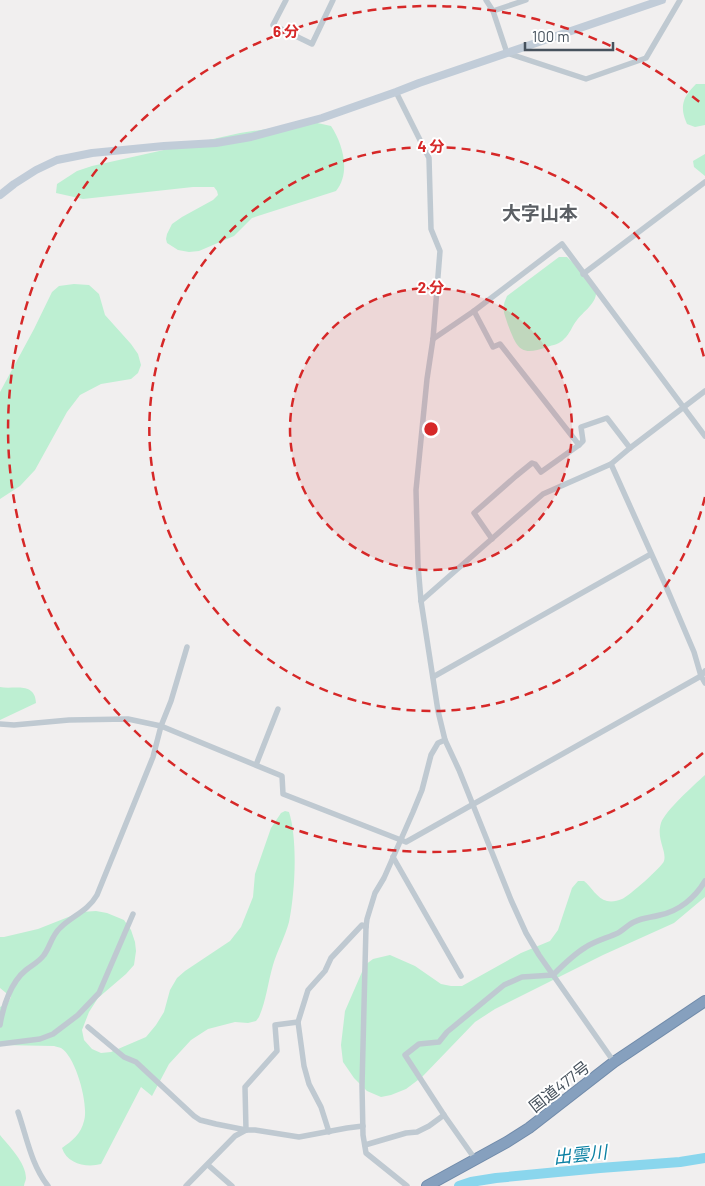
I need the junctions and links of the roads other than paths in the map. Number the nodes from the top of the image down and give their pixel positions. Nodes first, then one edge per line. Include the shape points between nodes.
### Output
1 (286, 0) edge
2 (333, 0) edge
3 (486, 0) edge
4 (526, 0) edge
5 (662, 0) edge
6 (680, 0) edge
7 (492, 12) junction
8 (507, 53) junction
9 (396, 92) junction
10 (705, 182) edge
11 (0, 195) edge
12 (583, 274) junction
13 (474, 311) junction
14 (433, 339) junction
15 (705, 391) edge
16 (684, 407) junction
17 (705, 436) edge
18 (579, 446) junction
19 (630, 448) junction
20 (611, 464) junction
21 (492, 539) junction
22 (652, 554) junction
23 (421, 601) junction
24 (187, 647) dead end
25 (703, 674) edge
26 (433, 677) junction
27 (705, 683) edge
28 (278, 709) dead end
29 (0, 724) edge
30 (161, 726) junction
31 (445, 740) junction
32 (256, 765) junction
33 (473, 804) junction
34 (401, 841) junction
35 (393, 857) junction
36 (705, 881) edge
37 (133, 914) dead end
38 (366, 927) junction
39 (553, 975) junction
40 (461, 976) dead end
41 (705, 1001) edge
42 (298, 1022) junction
43 (0, 1025) edge
44 (88, 1027) dead end
45 (0, 1044) edge
46 (614, 1062) junction
47 (18, 1112) dead end
48 (444, 1115) junction
49 (363, 1126) junction
50 (246, 1130) junction
51 (329, 1132) junction
52 (365, 1145) junction
53 (474, 1159) junction
54 (208, 1165) junction
55 (48, 1186) edge
56 (186, 1186) edge
57 (232, 1186) edge
58 (407, 1186) edge
59 (427, 1186) edge

1 - 2 street via 273,26 312,44
3 - 7 street
4 - 7 street
5 - 8 street
6 - 8 street via 646,58 586,79
7 - 8 street
8 - 9 street
9 - 11 street via 322,118 251,137 92,153 57,160
9 - 14 street via 429,158 431,229 440,251
10 - 12 street
12 - 13 street via 562,244
12 - 16 street
13 - 14 street
13 - 18 street via 494,348 500,344
14 - 23 street via 416,490
15 - 16 street
16 - 17 street
16 - 19 street
18 - 19 street via 583,441 581,427 606,418
18 - 21 street via 541,472 532,464 474,513
19 - 20 street
20 - 21 street via 543,494
20 - 22 street
21 - 23 street
22 - 25 street
22 - 26 street
23 - 26 street
24 - 30 street via 172,701
25 - 27 street
25 - 33 street
26 - 31 street
28 - 32 street
29 - 30 street via 128,719
30 - 32 street
30 - 43 street via 153,757 97,895 86,910 58,930 44,954 16,981 8,995
31 - 33 street
31 - 34 street via 438,743 431,754 422,790
32 - 34 street via 282,776 283,794
33 - 34 street via 406,842
33 - 39 street via 526,933
34 - 35 street
35 - 38 street via 375,892
35 - 40 street
36 - 39 street via 699,891 676,910 631,923 620,932 586,947
37 - 45 street via 99,993 78,1015 53,1034
38 - 42 street via 362,925 331,958 325,971 308,990
38 - 49 street
39 - 46 street
39 - 48 street via 522,977 504,985 439,1042 419,1044 405,1055
41 - 46 highway, 国道477号
42 - 50 street via 275,1025 277,1051 246,1087
42 - 51 street via 309,1084
44 - 50 street via 124,1057 136,1062 200,1120
46 - 53 highway, 国道477号 via 529,1128
47 - 55 street via 29,1151
48 - 52 street via 417,1132
48 - 53 street
49 - 51 street
49 - 52 street
50 - 51 street via 299,1137
50 - 54 street via 235,1136
52 - 58 street via 366,1153
53 - 59 highway, 国道477号
54 - 56 street
54 - 57 street

